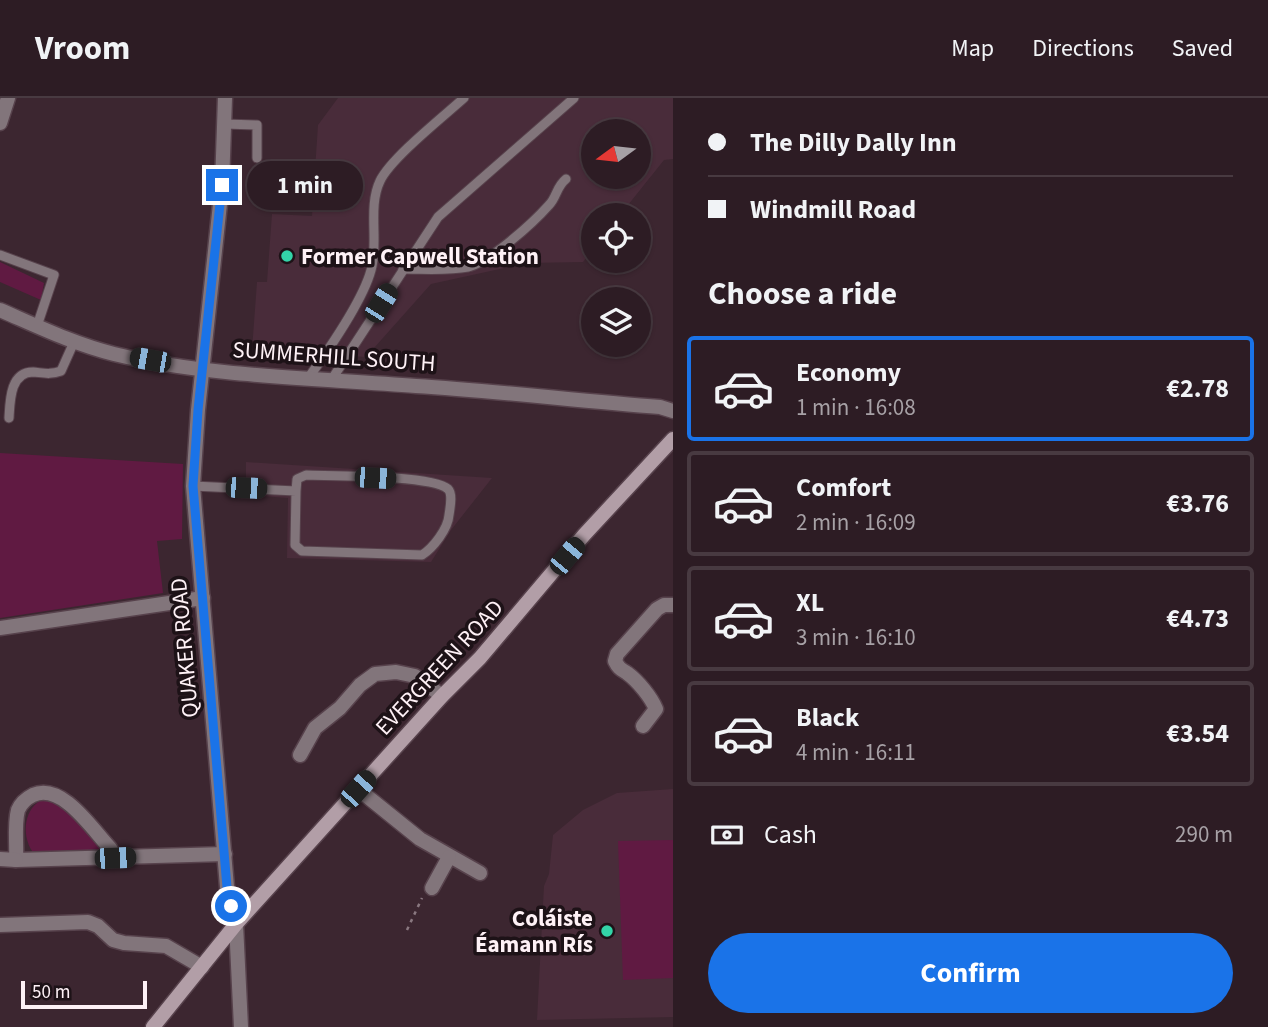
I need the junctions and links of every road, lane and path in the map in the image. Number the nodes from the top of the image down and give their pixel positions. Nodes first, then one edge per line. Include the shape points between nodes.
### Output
1 (8, 98) edge
2 (225, 98) edge
3 (464, 98) edge
4 (574, 98) edge
5 (0, 123) edge
6 (225, 124) junction
7 (257, 158) dead end
8 (566, 179) dead end
9 (0, 255) edge
10 (403, 269) junction
11 (0, 310) edge
12 (37, 326) junction
13 (74, 342) junction
14 (203, 368) junction
15 (309, 377) junction
16 (332, 379) junction
17 (673, 411) edge
18 (9, 418) dead end
19 (673, 439) edge
20 (193, 486) junction
21 (296, 491) junction
22 (203, 597) junction
23 (673, 605) edge
24 (0, 628) edge
25 (442, 696) junction
26 (643, 726) dead end
27 (300, 755) dead end
28 (358, 789) junction
29 (225, 854) junction
30 (449, 857) junction
31 (115, 858) junction
32 (0, 859) edge
33 (16, 860) junction
34 (480, 873) dead end
35 (432, 888) joint
36 (236, 923) junction
37 (0, 925) edge
38 (407, 930) dead end
39 (202, 967) junction
40 (153, 1027) edge
41 (241, 1027) edge

1 - 5 street
2 - 6 street, QUAKER ROAD
3 - 15 lane via 380,180 368,280
4 - 10 lane via 438,217
6 - 7 lane via 257,125
6 - 14 street, QUAKER ROAD
8 - 10 lane via 558,185 550,204 488,259 468,267
9 - 12 lane via 54,275
10 - 16 lane
11 - 12 street, SUMMERHILL SOUTH
12 - 13 street, SUMMERHILL SOUTH
13 - 14 street, SUMMERHILL SOUTH
13 - 18 lane via 61,371 27,373 15,382
14 - 15 street, SUMMERHILL SOUTH
14 - 20 street, QUAKER ROAD
15 - 16 street, SUMMERHILL SOUTH
16 - 17 street, SUMMERHILL SOUTH
19 - 25 main road, EVERGREEN ROAD
20 - 21 lane
20 - 22 street, QUAKER ROAD
21 - 21 lane via 295,545 302,551 422,555 449,520 450,493 429,481 306,475 297,480
22 - 24 street
22 - 29 street, QUAKER ROAD
23 - 26 street via 657,609 615,662 653,701 656,709
25 - 27 street via 415,676 375,674 315,728
25 - 28 main road, EVERGREEN ROAD
28 - 30 street
28 - 36 main road, EVERGREEN ROAD
29 - 31 street
29 - 36 street, QUAKER ROAD
30 - 34 street
30 - 35 street
31 - 33 street
31 - 33 street via 65,799 46,792 29,797 19,808
32 - 33 street
35 - 38 path via 427,889
36 - 39 main road, EVERGREEN ROAD
36 - 41 street, QUAKER ROAD
37 - 39 street via 93,923 113,940 166,946
39 - 40 main road, EVERGREEN ROAD

